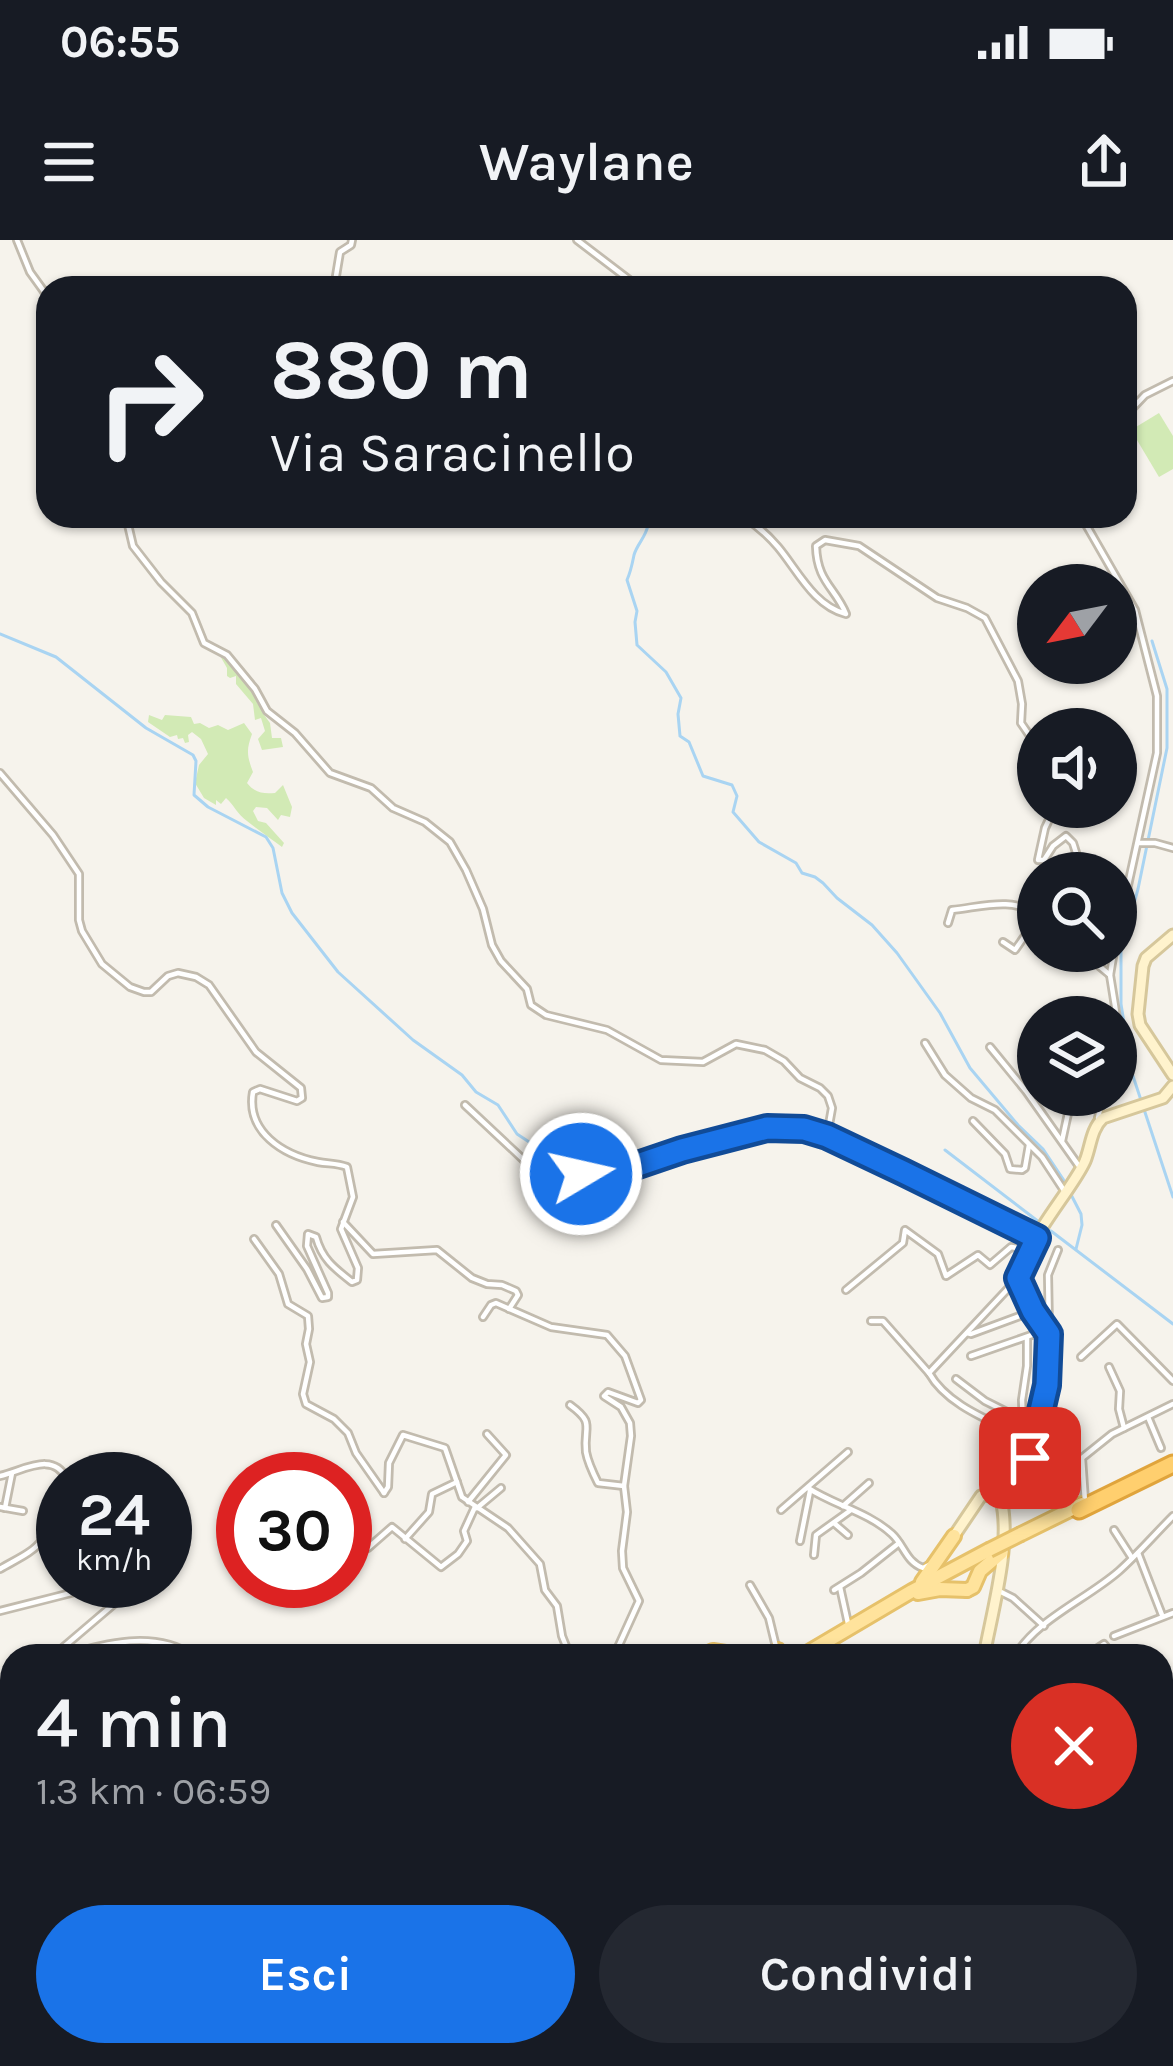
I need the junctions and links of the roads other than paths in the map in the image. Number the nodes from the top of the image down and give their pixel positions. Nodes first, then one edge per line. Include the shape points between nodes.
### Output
1 (17, 240) edge
2 (352, 240) edge
3 (577, 240) edge
4 (336, 276) edge
5 (624, 276) edge
6 (36, 280) edge
7 (1173, 381) edge
8 (1137, 403) edge
9 (130, 528) edge
10 (759, 528) edge
11 (1088, 528) edge
12 (1022, 708) edge
13 (0, 773) edge
14 (1139, 843) junction
15 (1173, 848) edge
16 (1049, 852) edge
17 (1076, 852) edge
18 (1136, 852) edge
19 (1017, 905) edge
20 (948, 923) dead end
21 (1173, 935) edge
22 (1003, 942) dead end
23 (1017, 947) edge
24 (1106, 972) edge
25 (1110, 972) edge
26 (1110, 975) junction
27 (1113, 996) edge
28 (925, 1043) dead end
29 (991, 1047) dead end
30 (1173, 1075) edge
31 (1172, 1090) edge
32 (465, 1105) dead end
33 (1067, 1116) edge
34 (1098, 1116) edge
35 (974, 1121) dead end
36 (1097, 1123) junction
37 (827, 1136) junction
38 (1062, 1141) junction
39 (1029, 1145) junction
40 (1081, 1168) junction
41 (1067, 1188) junction
42 (343, 1222) junction
43 (276, 1225) dead end
44 (1038, 1236) junction
45 (254, 1239) dead end
46 (1030, 1250) junction
47 (1058, 1250) dead end
48 (1018, 1278) junction
49 (846, 1290) dead end
50 (509, 1309) junction
51 (1033, 1311) junction
52 (483, 1317) dead end
53 (872, 1321) dead end
54 (1048, 1332) junction
55 (967, 1333) junction
56 (1027, 1338) junction
57 (971, 1356) dead end
58 (1081, 1357) dead end
59 (1109, 1367) dead end
60 (929, 1373) junction
61 (956, 1379) dead end
62 (1173, 1381) edge
63 (570, 1405) dead end
64 (1173, 1405) edge
65 (1148, 1417) junction
66 (1069, 1418) dead end
67 (1023, 1420) junction
68 (1124, 1428) junction
69 (487, 1434) dead end
70 (1021, 1436) junction
71 (848, 1452) dead end
72 (1169, 1457) edge
73 (1030, 1458) junction
74 (1082, 1458) junction
75 (1069, 1464) junction
76 (36, 1466) edge
77 (12, 1473) junction
78 (1021, 1475) junction
79 (0, 1476) edge
80 (457, 1482) junction
81 (869, 1483) dead end
82 (624, 1486) junction
83 (501, 1488) dead end
84 (809, 1490) junction
85 (1000, 1499) junction
86 (473, 1506) junction
87 (1082, 1506) junction
88 (2, 1508) edge
89 (847, 1508) junction
90 (782, 1510) dead end
91 (23, 1511) dead end
92 (1172, 1518) edge
93 (834, 1523) junction
94 (1114, 1530) dead end
95 (848, 1535) dead end
96 (405, 1539) junction
97 (800, 1541) dead end
98 (950, 1542) junction
99 (899, 1543) junction
100 (372, 1544) edge
101 (36, 1547) edge
102 (814, 1555) dead end
103 (1135, 1556) junction
104 (988, 1562) junction
105 (0, 1569) edge
106 (750, 1585) dead end
107 (997, 1590) junction
108 (912, 1593) junction
109 (36, 1602) edge
110 (109, 1608) edge
111 (0, 1611) edge
112 (1173, 1613) edge
113 (1162, 1616) junction
114 (1044, 1626) junction
115 (848, 1628) junction
116 (1114, 1636) dead end
117 (67, 1644) edge
118 (108, 1644) edge
119 (156, 1644) edge
120 (565, 1644) edge
121 (620, 1644) edge
122 (776, 1644) edge
123 (823, 1644) edge
124 (825, 1644) edge
125 (986, 1644) edge
126 (1027, 1644) edge

1 - 6 street
2 - 4 street via 340,252
3 - 5 street
7 - 8 street
9 - 37 street via 136,551 192,613 204,643 227,655 267,711 330,773 371,788 450,842 492,945 531,1005 608,1030 661,1060 703,1062 736,1045 765,1049 828,1096
10 - 12 street via 839,614 845,608 817,561 816,545 825,540 859,546 937,598 985,618 1018,681
11 - 14 street via 1135,610 1156,696 1157,753
13 - 42 street via 79,874 79,920 101,964 144,992 178,973 209,985 256,1052 301,1088 297,1101 253,1092 259,1130 302,1158 347,1167 353,1197
14 - 15 street
14 - 18 street
16 - 17 street via 1066,836
19 - 20 street via 952,910
21 - 30 street via 1146,958 1138,1014
22 - 23 street
24 - 26 street
25 - 26 street
26 - 27 street
28 - 39 street via 946,1076
29 - 38 street
31 - 36 street
32 - 37 street via 528,1164 561,1174 626,1169 767,1128
33 - 38 street
34 - 36 street
35 - 39 street via 1010,1169 1025,1168
36 - 40 street
37 - 44 street
38 - 40 street
39 - 41 street
40 - 41 street
41 - 44 street
42 - 43 street via 358,1268 354,1281 329,1264 313,1234 306,1236 326,1298
42 - 50 street via 376,1256 437,1250 472,1279 510,1288 518,1295
44 - 46 street
45 - 80 street via 288,1304 308,1316 306,1403 348,1433 384,1492 388,1463 407,1434 445,1448
46 - 48 street
46 - 49 street via 1010,1247 990,1265 978,1255 946,1276 938,1254 904,1230 903,1243
47 - 54 street via 1048,1275
48 - 51 street
48 - 55 street
50 - 52 street via 493,1303
50 - 82 street via 551,1327 603,1333 625,1356 641,1400 604,1396 630,1423
51 - 54 street
51 - 55 street
53 - 60 street via 884,1321
54 - 56 street
54 - 73 street via 1047,1385
55 - 60 street
56 - 57 street
56 - 67 street
58 - 62 street via 1117,1324
59 - 68 street
60 - 70 street via 975,1414
61 - 67 street
63 - 82 street via 588,1423 586,1450 598,1483
64 - 65 street
65 - 68 street
65 - 72 street
66 - 75 street
67 - 70 street
68 - 74 street
69 - 86 street via 506,1455
70 - 78 street via 1008,1463
71 - 84 street
72 - 87 highway
73 - 75 street
73 - 78 street
74 - 75 street
74 - 87 street
76 - 77 street
77 - 79 street
77 - 88 street
78 - 85 street
80 - 86 street
80 - 96 street via 432,1494 429,1512
81 - 89 street
82 - 121 street via 623,1568 639,1601
83 - 86 street
84 - 89 street
84 - 90 street
84 - 97 street
85 - 98 street via 981,1496
85 - 104 street via 1003,1520
86 - 96 street via 467,1541 442,1566
86 - 120 street via 508,1528 540,1564
87 - 104 main road, bridge
88 - 91 street
89 - 93 street
89 - 99 street
92 - 103 street
93 - 95 street
93 - 102 street via 815,1535
94 - 103 street
96 - 100 street via 392,1527
98 - 99 street via 945,1537 923,1568
98 - 104 main road via 949,1561
98 - 108 main road
99 - 115 street via 837,1588
101 - 105 street
103 - 113 street
103 - 114 street
104 - 107 street
104 - 108 main road
104 - 108 main road via 967,1590
106 - 122 street
107 - 114 street
107 - 125 street
108 - 115 main road
108 - 124 main road
109 - 111 street
110 - 117 street
112 - 113 street
113 - 116 street
114 - 126 street
115 - 123 main road
118 - 119 street

